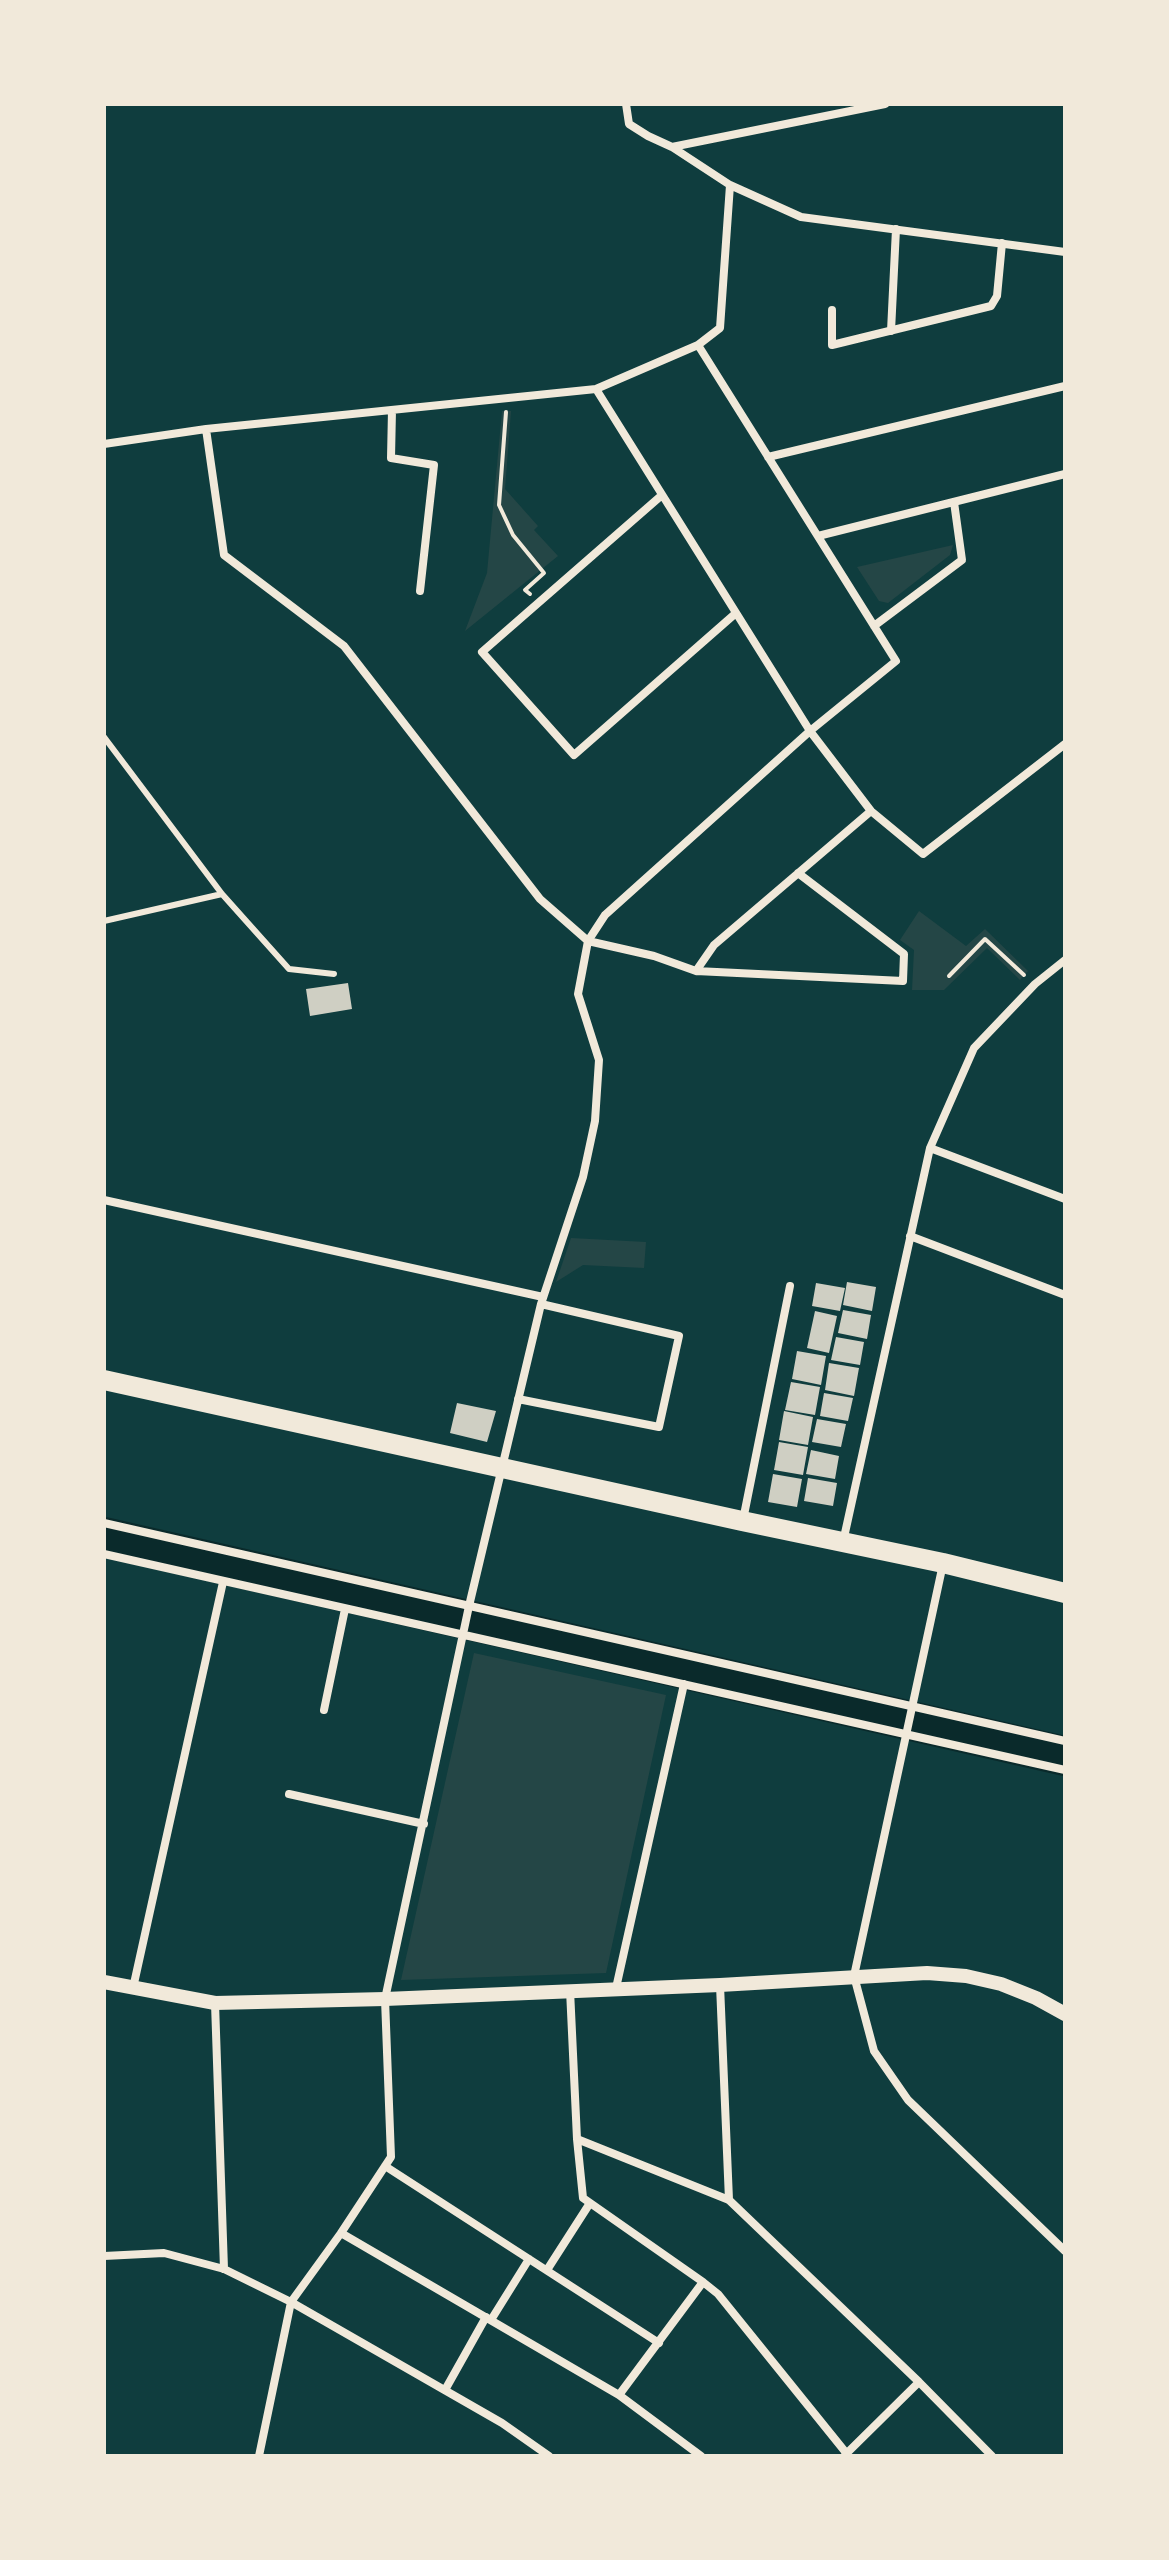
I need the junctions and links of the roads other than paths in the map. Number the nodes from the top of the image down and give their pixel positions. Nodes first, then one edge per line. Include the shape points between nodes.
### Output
1 (626, 104) edge
2 (881, 104) edge
3 (672, 147) junction
4 (730, 185) junction
5 (896, 229) junction
6 (1002, 243) junction
7 (1065, 252) edge
8 (832, 310) dead end
9 (891, 331) junction
10 (698, 345) junction
11 (1065, 386) edge
12 (596, 389) junction
13 (392, 410) junction
14 (206, 429) junction
15 (104, 444) edge
16 (768, 457) junction
17 (1065, 474) edge
18 (662, 495) junction
19 (954, 502) junction
20 (818, 536) junction
21 (420, 591) dead end
22 (736, 613) junction
23 (874, 626) junction
24 (810, 731) junction
25 (104, 737) edge
26 (1065, 744) edge
27 (871, 811) junction
28 (798, 873) junction
29 (222, 894) junction
30 (104, 921) edge
31 (588, 941) junction
32 (1065, 960) edge
33 (696, 971) junction
34 (334, 974) dead end
35 (930, 1148) junction
36 (1065, 1199) edge
37 (104, 1200) edge
38 (910, 1236) junction
39 (790, 1286) dead end
40 (1065, 1295) edge
41 (542, 1300) junction
42 (104, 1380) edge
43 (518, 1399) junction
44 (503, 1467) junction
45 (742, 1521) junction
46 (104, 1523) edge
47 (843, 1542) junction
48 (104, 1554) edge
49 (943, 1563) junction
50 (223, 1582) junction
51 (1065, 1593) edge
52 (469, 1607) junction
53 (345, 1609) junction
54 (464, 1633) junction
55 (684, 1684) junction
56 (911, 1708) junction
57 (324, 1710) dead end
58 (906, 1732) junction
59 (1065, 1741) edge
60 (1065, 1770) edge
61 (289, 1794) dead end
62 (424, 1824) junction
63 (854, 1976) junction
64 (104, 1982) edge
65 (720, 1985) junction
66 (133, 1988) junction
67 (616, 1988) junction
68 (570, 1990) junction
69 (385, 1999) junction
70 (215, 2003) junction
71 (1065, 2014) edge
72 (577, 2139) junction
73 (385, 2166) junction
74 (729, 2200) junction
75 (590, 2203) junction
76 (341, 2233) junction
77 (1065, 2251) edge
78 (104, 2256) edge
79 (529, 2259) junction
80 (224, 2269) junction
81 (547, 2270) junction
82 (703, 2282) junction
83 (291, 2302) junction
84 (489, 2318) junction
85 (659, 2343) junction
86 (919, 2382) junction
87 (445, 2390) junction
88 (619, 2395) junction
89 (846, 2455) edge
90 (259, 2456) edge
91 (549, 2456) edge
92 (701, 2456) edge
93 (992, 2456) edge

1 - 3 street via 629,124
2 - 3 street
3 - 4 street
4 - 5 street via 801,217
4 - 10 street via 720,328
5 - 6 street
5 - 9 street
6 - 7 street
6 - 9 street via 997,296 991,306
8 - 9 street via 832,345
10 - 12 street
10 - 16 street
11 - 16 street
12 - 13 street
12 - 18 street
13 - 14 street
13 - 21 street via 391,458 434,465
14 - 15 street
14 - 31 street via 224,555 344,646 540,899
16 - 20 street
17 - 19 street
18 - 22 street
18 - 22 street via 482,652 574,755
19 - 20 street
19 - 23 street via 962,560
20 - 23 street
22 - 24 street
23 - 24 street via 896,661
24 - 27 street
24 - 31 street via 605,915
25 - 29 lane
26 - 27 street via 923,854
27 - 28 street
28 - 33 street via 714,945
28 - 33 street via 904,954 903,981
29 - 30 lane
29 - 34 lane via 289,969
31 - 33 street
31 - 41 street via 578,994 599,1060 595,1121 583,1177
32 - 35 street via 974,1048
35 - 36 street
35 - 38 street
37 - 41 street
38 - 40 street
38 - 47 street
39 - 45 street
41 - 43 street
41 - 43 street via 679,1336 659,1427
42 - 44 main road
43 - 44 street
44 - 45 main road
44 - 52 street
45 - 47 main road
46 - 52 street
47 - 49 main road
48 - 50 street
49 - 51 main road
49 - 56 street
50 - 53 street
50 - 66 street
52 - 54 street
52 - 56 street
53 - 54 street
53 - 57 street
54 - 55 street
54 - 62 street
55 - 58 street
55 - 67 street
56 - 58 street
56 - 59 street
58 - 60 street
58 - 63 street
61 - 62 street
62 - 69 street
63 - 65 street
63 - 71 street via 966,1976 1001,1984
63 - 77 street via 874,2051 908,2100
64 - 66 street
65 - 67 street
65 - 74 street
66 - 70 street
67 - 68 street
68 - 69 street
68 - 72 street
69 - 70 street
69 - 73 street via 391,2157
70 - 80 street
72 - 74 street
72 - 75 street via 583,2198
73 - 76 street
73 - 79 street
74 - 86 street
75 - 81 street
75 - 82 street
76 - 83 street
76 - 84 street
78 - 80 street via 164,2253
79 - 81 street
79 - 84 street
80 - 83 street
81 - 85 street
82 - 85 street
82 - 89 street
83 - 87 street
83 - 90 street
84 - 87 street
84 - 88 street
85 - 88 street
86 - 89 street
86 - 93 street
87 - 91 street
88 - 92 street

